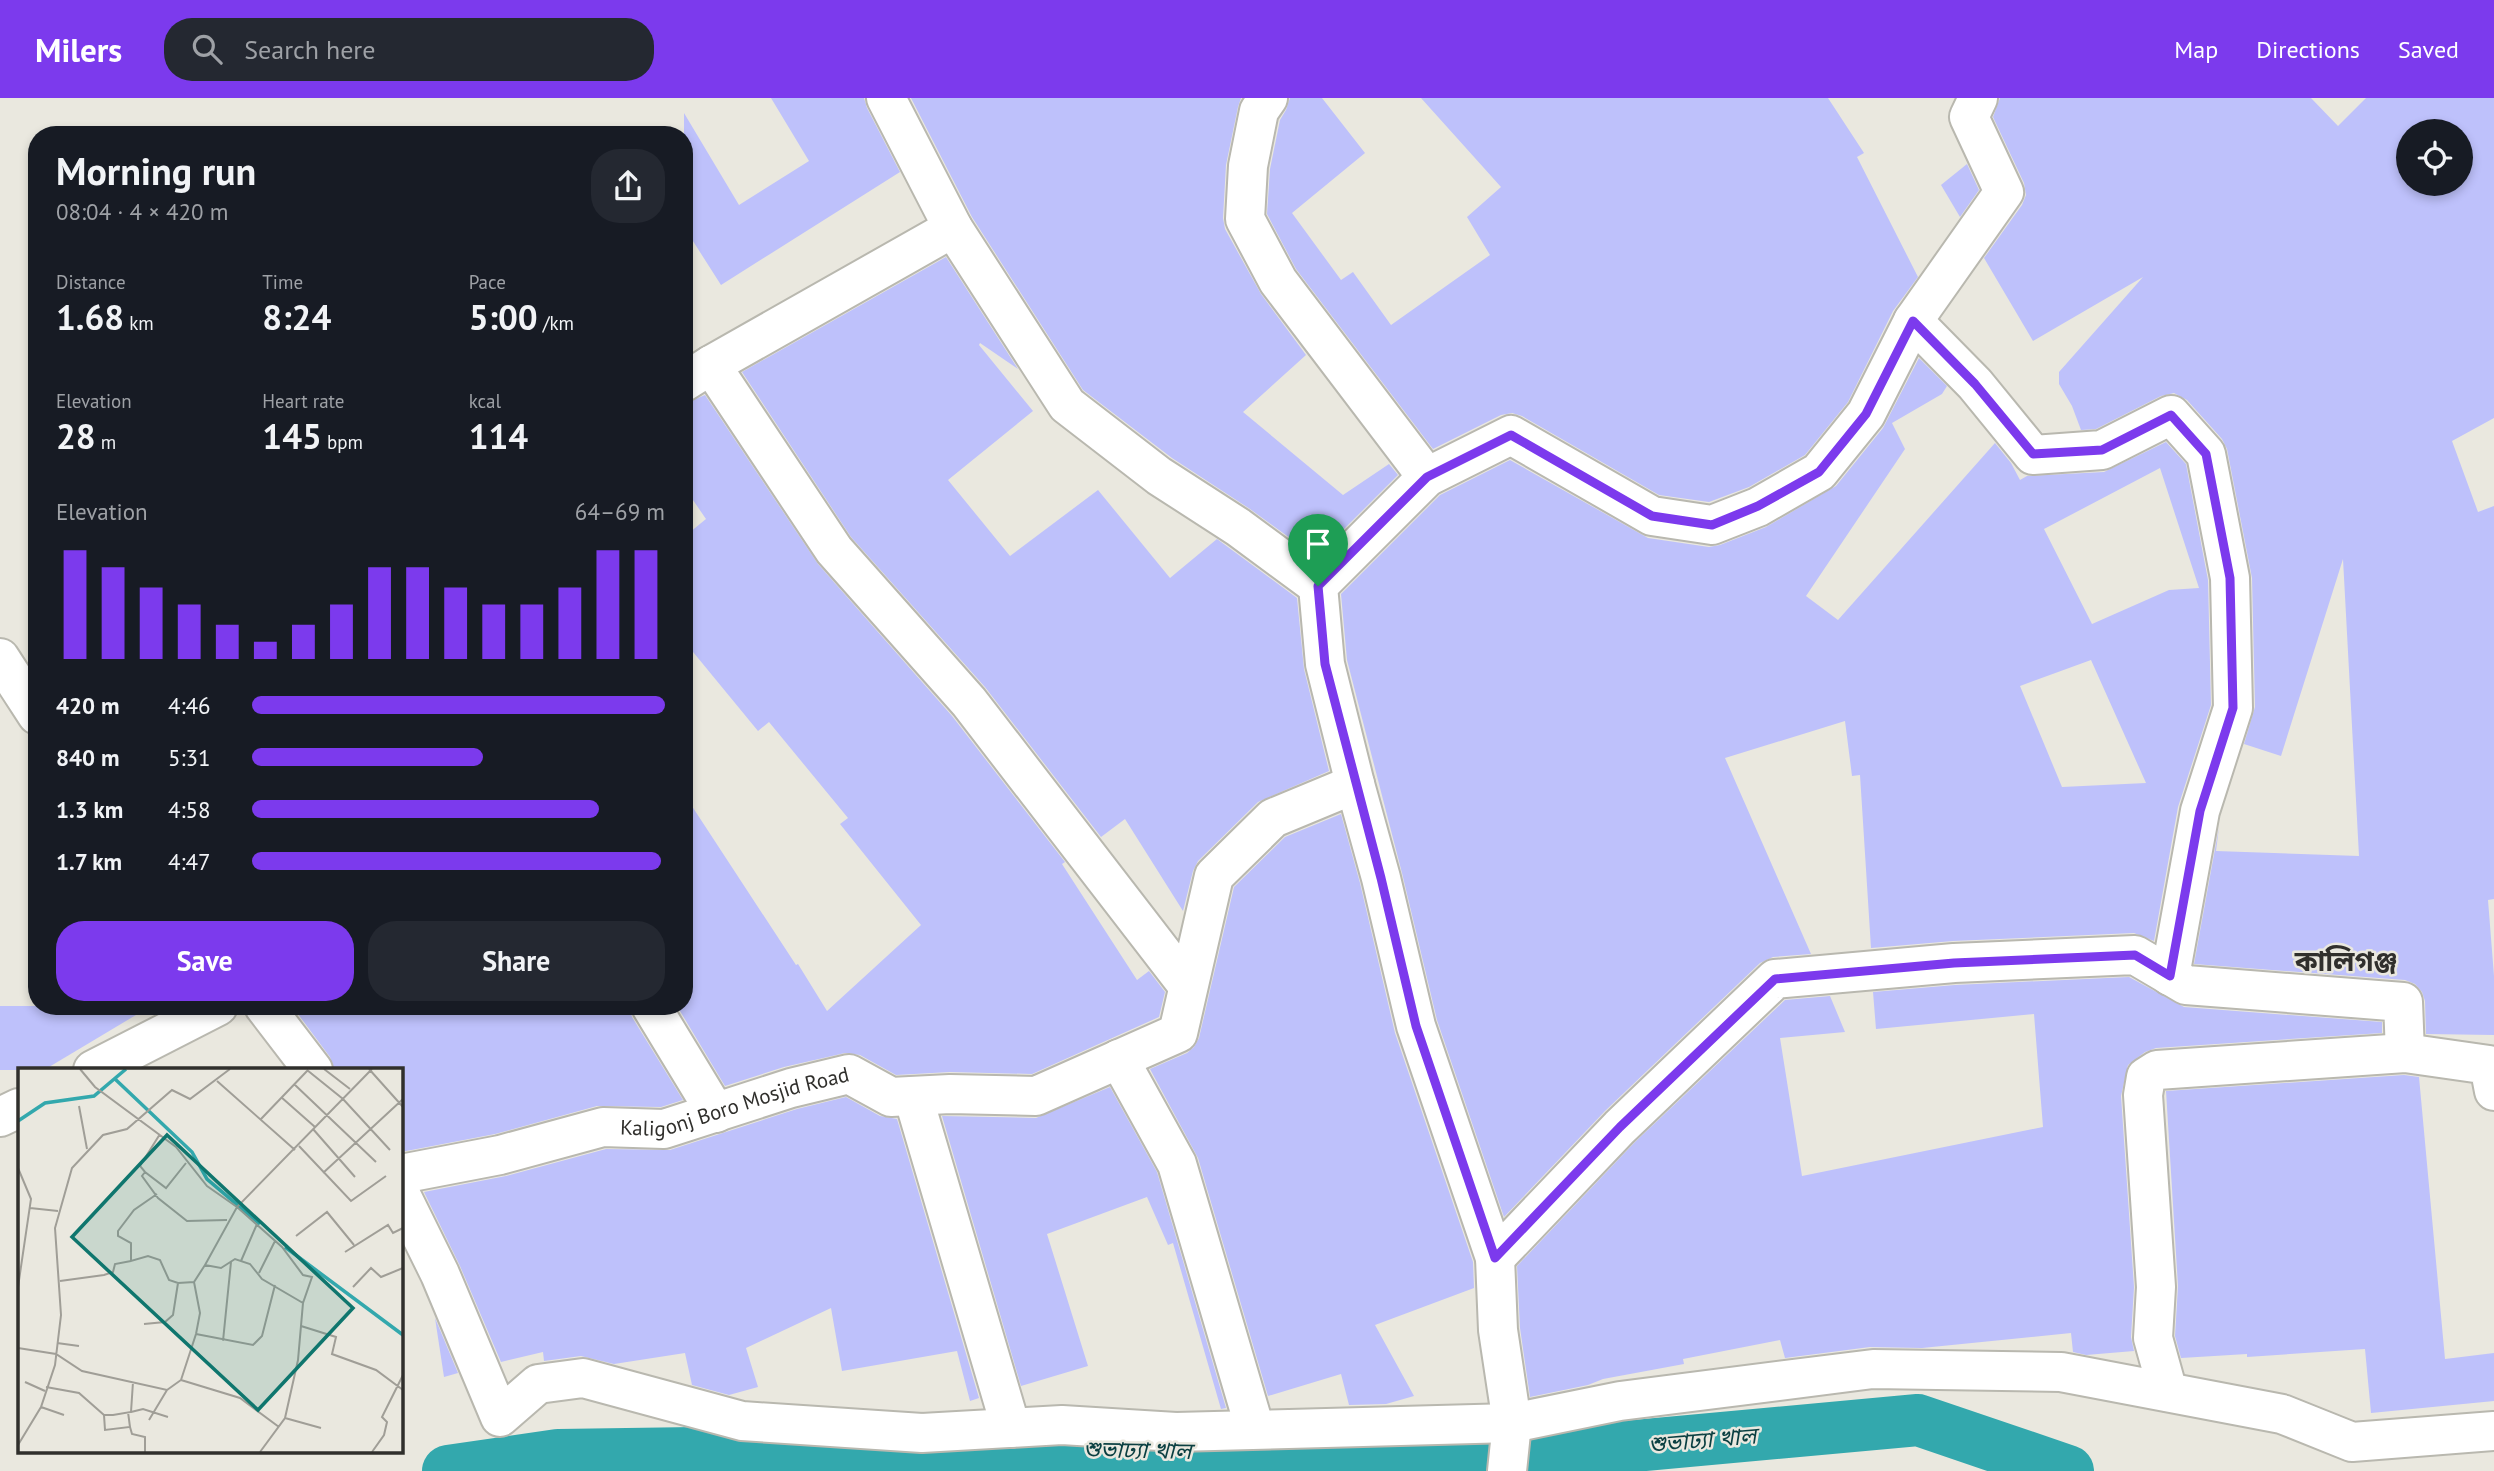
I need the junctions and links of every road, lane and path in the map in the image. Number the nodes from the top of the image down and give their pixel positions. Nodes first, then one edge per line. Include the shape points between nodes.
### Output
1 (886, 98) edge
2 (1268, 98) edge
3 (1978, 98) edge
4 (953, 228) junction
5 (1913, 321) junction
6 (698, 373) edge
7 (1427, 477) junction
8 (1318, 586) junction
9 (0, 659) edge
10 (28, 701) edge
11 (1355, 784) junction
12 (2170, 976) junction
13 (1188, 986) junction
14 (200, 1015) edge
15 (271, 1015) edge
16 (656, 1015) edge
17 (2405, 1054) junction
18 (1119, 1059) junction
19 (97, 1068) edge
20 (311, 1068) edge
21 (2494, 1091) edge
22 (913, 1096) junction
23 (18, 1108) edge
24 (716, 1113) junction
25 (0, 1117) edge
26 (402, 1174) edge
27 (402, 1197) edge
28 (1495, 1258) junction
29 (2168, 1392) junction
30 (1513, 1423) junction
31 (1011, 1428) junction
32 (1255, 1429) junction
33 (2494, 1431) edge
34 (1507, 1471) edge

1 - 4 street
2 - 7 street via 1259,111 1248,166 1245,219 1278,281
3 - 5 street via 1969,117 2004,192
4 - 6 street
4 - 8 street via 1067,405 1158,476
5 - 7 street via 1866,414 1819,472 1712,525 1652,516 1511,435
5 - 12 street via 1975,384 2033,454 2102,450 2171,415 2206,454 2230,578 2233,708 2200,811
6 - 13 street via 834,550 969,702
7 - 8 street
8 - 11 street via 1325,664
9 - 10 street
11 - 13 street via 1273,818 1214,876
11 - 28 street via 1416,1026
12 - 17 street via 2186,985 2403,1002
12 - 28 street via 2135,955 1954,963 1775,979 1620,1127
13 - 18 street, Kaligonj Boro Mosjid Road via 1178,1033
14 - 19 street
15 - 20 street
16 - 24 street
17 - 21 street via 2489,1065
17 - 29 street via 2157,1070 2146,1077 2143,1096 2156,1287 2153,1338
18 - 22 street, Kaligonj Boro Mosjid Road via 1036,1096
18 - 32 street via 1177,1164
22 - 24 street, Kaligonj Boro Mosjid Road via 891,1097 849,1074
22 - 31 street
23 - 25 street
24 - 26 street, Kaligonj Boro Mosjid Road via 664,1129 603,1127 500,1155
27 - 31 street via 500,1417 538,1384 583,1378 742,1421 922,1433
28 - 30 street via 1498,1330
29 - 30 street via 2061,1372 1873,1369 1620,1401
29 - 33 street via 2282,1413 2352,1442
30 - 32 street
30 - 34 street
31 - 32 street

